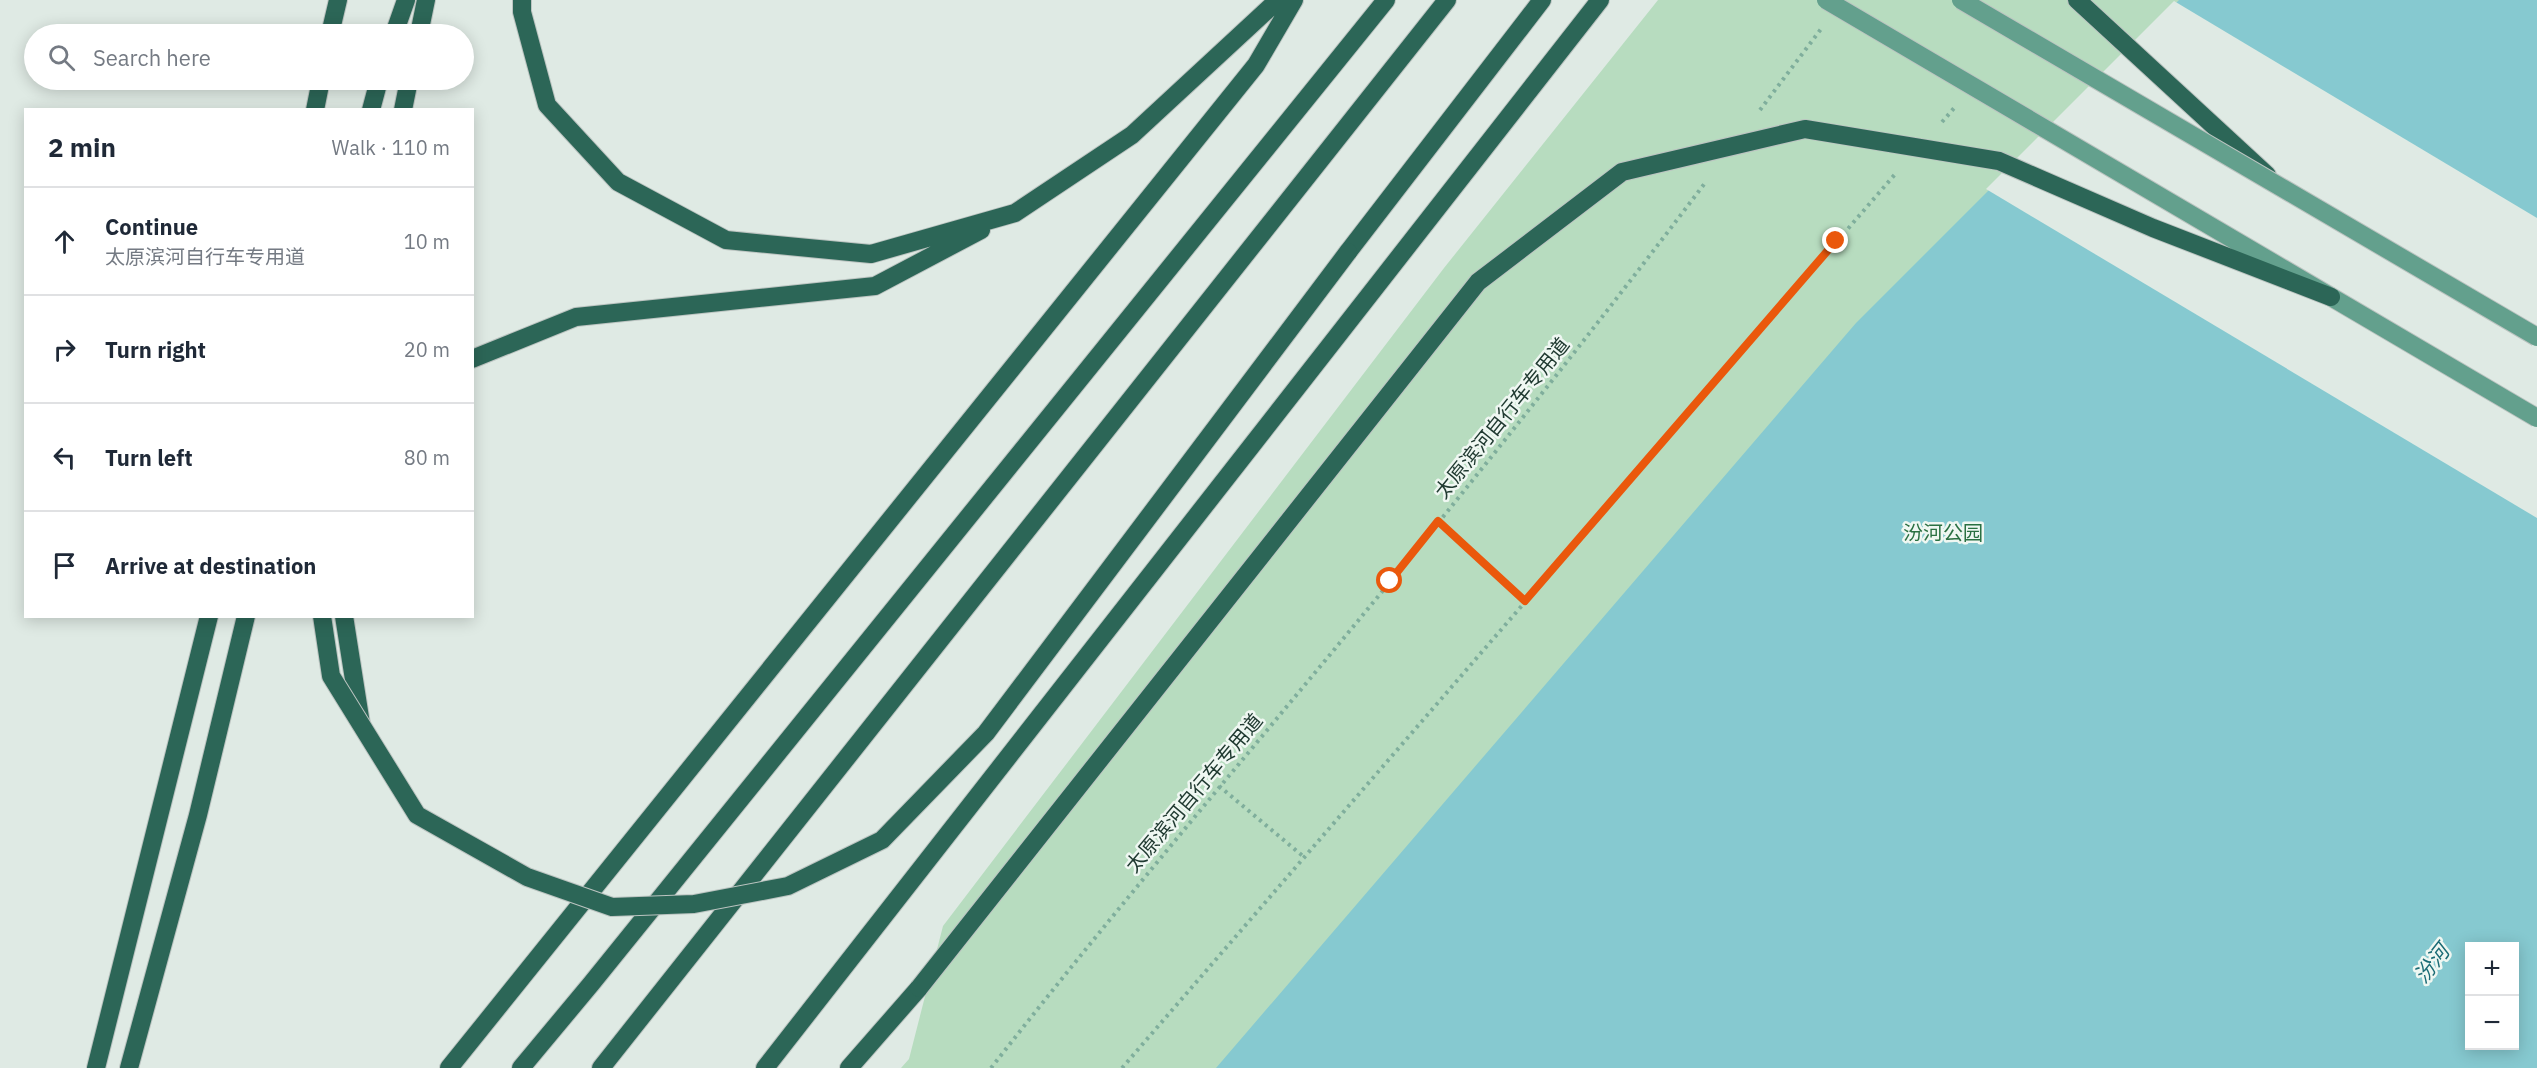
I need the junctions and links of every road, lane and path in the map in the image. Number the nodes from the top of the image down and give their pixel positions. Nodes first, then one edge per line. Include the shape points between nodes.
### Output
1 (338, 0) edge
2 (406, 0) edge
3 (426, 0) edge
4 (522, 0) edge
5 (1278, 0) edge
6 (1294, 0) edge
7 (1386, 0) edge
8 (1447, 0) edge
9 (1542, 0) edge
10 (1600, 0) edge
11 (1826, 0) edge
12 (1961, 0) edge
13 (2077, 0) edge
14 (332, 24) edge
15 (398, 24) edge
16 (421, 24) edge
17 (1821, 29) dead end
18 (319, 90) edge
19 (376, 90) edge
20 (407, 90) edge
21 (1963, 98) dead end
22 (315, 108) edge
23 (372, 108) edge
24 (403, 108) edge
25 (1756, 115) dead end
26 (1939, 125) dead end
27 (1899, 170) dead end
28 (1706, 181) dead end
29 (2282, 188) junction
30 (1015, 213) junction
31 (2331, 297) junction
32 (2537, 338) edge
33 (474, 358) edge
34 (2537, 418) edge
35 (1438, 521) junction
36 (1525, 601) junction
37 (208, 618) edge
38 (246, 618) edge
39 (322, 618) edge
40 (344, 618) edge
41 (362, 726) junction
42 (1220, 786) junction
43 (1304, 857) junction
44 (96, 1068) edge
45 (129, 1068) edge
46 (449, 1068) edge
47 (520, 1068) edge
48 (601, 1068) edge
49 (765, 1068) edge
50 (849, 1068) edge
51 (991, 1068) edge
52 (1122, 1068) edge

1 - 14 highway
2 - 15 highway
3 - 16 highway
4 - 30 highway via 547,105 618,182 726,240 871,254
5 - 30 highway via 1132,135
6 - 46 highway via 1256,64
7 - 47 highway
8 - 48 highway
9 - 41 highway, bridge via 986,733 882,840 788,886 694,904 612,907 526,877 417,814
10 - 49 highway
11 - 31 main road, bridge
12 - 29 main road, bridge
13 - 29 highway, bridge
17 - 25 path
18 - 22 highway
19 - 23 highway
20 - 24 highway
21 - 26 path
27 - 36 path
28 - 35 path, 太原滨河自行车专用道 via 1620,296
29 - 32 main road, bridge
30 - 33 highway via 874,286 576,317
31 - 34 main road, bridge
31 - 50 highway, bridge via 2153,228 1999,161 1805,129 1622,172 1478,282 919,988
35 - 36 path
35 - 42 path, 太原滨河自行车专用道
36 - 43 path
37 - 44 highway
38 - 45 highway via 198,815
39 - 41 highway, bridge via 331,676
40 - 41 highway
42 - 43 path
42 - 51 path, 太原滨河自行车专用道
43 - 52 path

